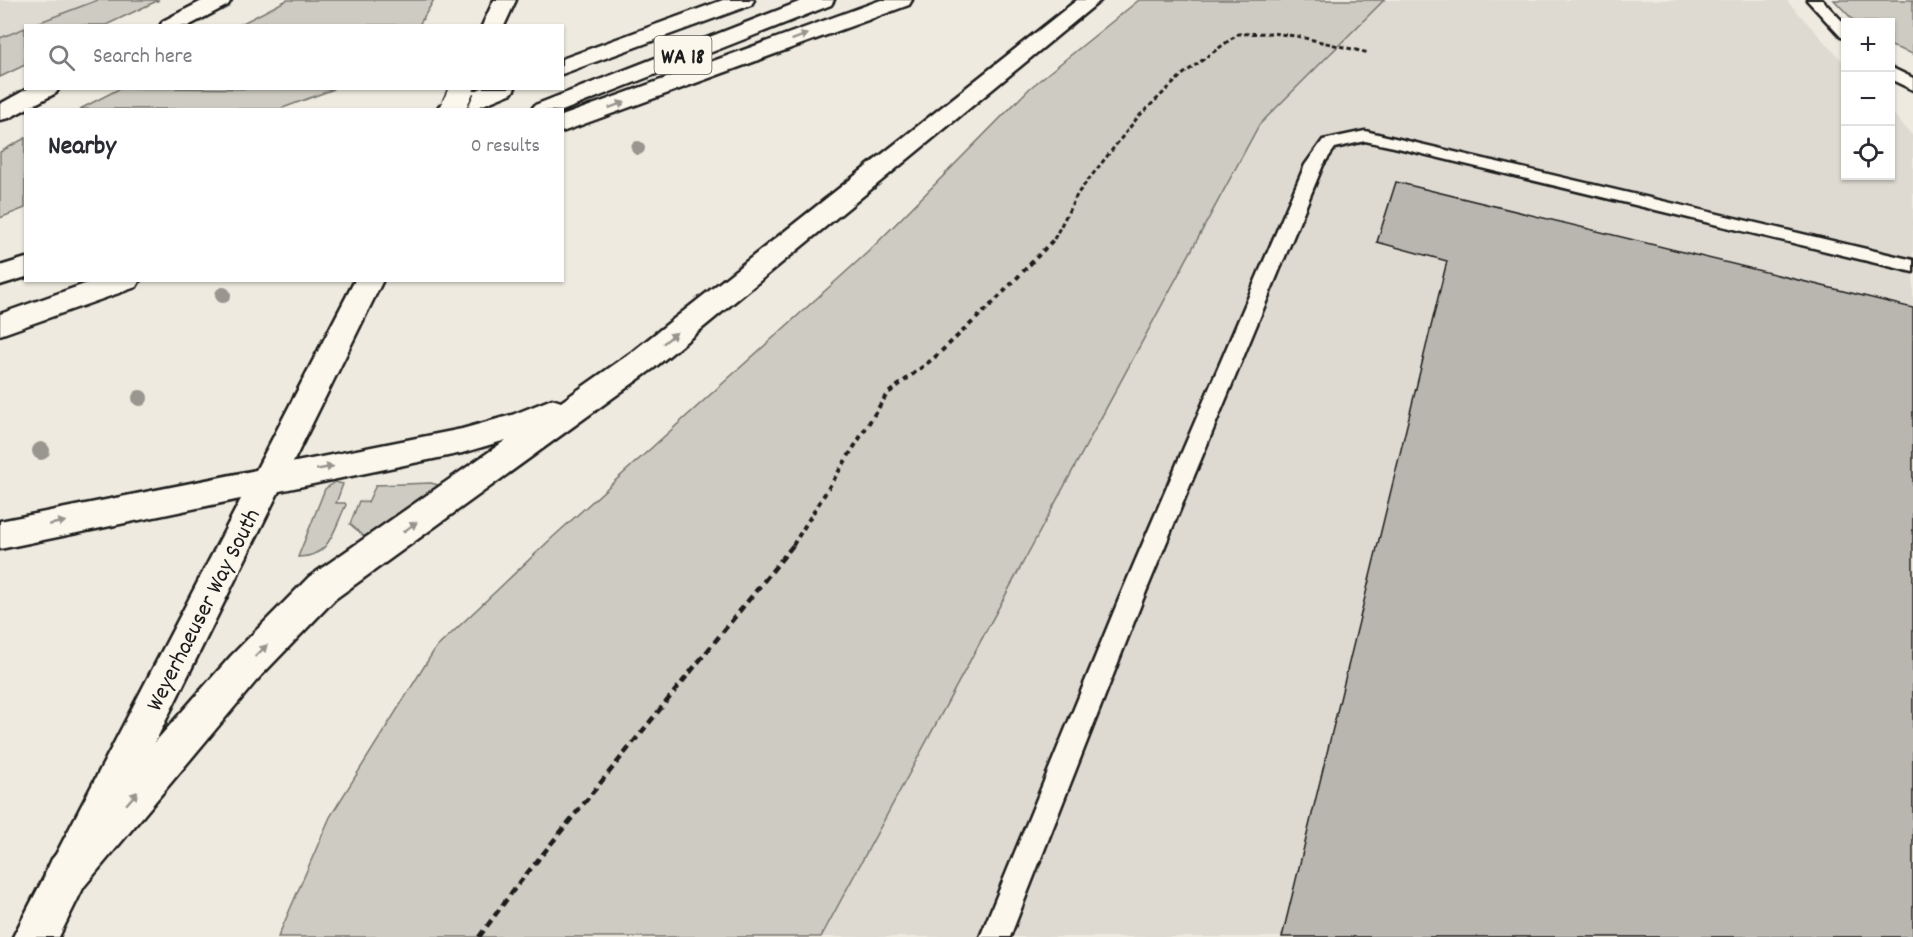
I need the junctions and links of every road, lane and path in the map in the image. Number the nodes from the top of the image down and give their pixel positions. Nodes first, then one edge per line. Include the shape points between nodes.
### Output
1 (220, 0) edge
2 (505, 0) edge
3 (743, 0) edge
4 (823, 0) edge
5 (902, 0) edge
6 (1090, 0) edge
7 (1814, 0) edge
8 (175, 24) edge
9 (493, 24) edge
10 (1841, 30) edge
11 (1369, 53) dead end
12 (564, 66) edge
13 (1895, 75) edge
14 (1913, 85) edge
15 (44, 90) edge
16 (461, 90) edge
17 (499, 90) edge
18 (453, 108) edge
19 (453, 108) edge
20 (548, 108) edge
21 (0, 113) edge
22 (564, 124) edge
23 (1913, 266) edge
24 (24, 268) edge
25 (0, 276) edge
26 (102, 282) edge
27 (120, 282) edge
28 (368, 282) edge
29 (0, 324) edge
30 (643, 360) junction
31 (268, 479) junction
32 (0, 534) edge
33 (67, 874) junction
34 (35, 937) edge
35 (479, 937) edge
36 (995, 937) edge

1 - 8 main road
2 - 9 main road
3 - 12 main road, WA 18
4 - 20 main road, WA 18
22 -> 5 main road
30 -> 6 main road
7 - 10 lane
11 - 35 path via 1296,36 1238,33 1182,75 1138,117 1078,193 1057,236 943,350 887,394 795,543
13 - 14 lane
15 - 21 main road
16 - 18 main road, bridge
17 - 19 main road
23 - 36 lane via 1394,142 1365,136 1329,144 1314,165 1131,599
24 - 25 main road
26 - 29 main road
27 - 29 main road
28 - 31 main road, Weyerhaeuser Way South
31 -> 30 main road via 462,441 521,424 561,407
33 -> 30 main road via 244,668 322,588
32 -> 31 main road
31 - 33 main road, Weyerhaeuser Way South
33 - 34 main road, Weyerhaeuser Way South

